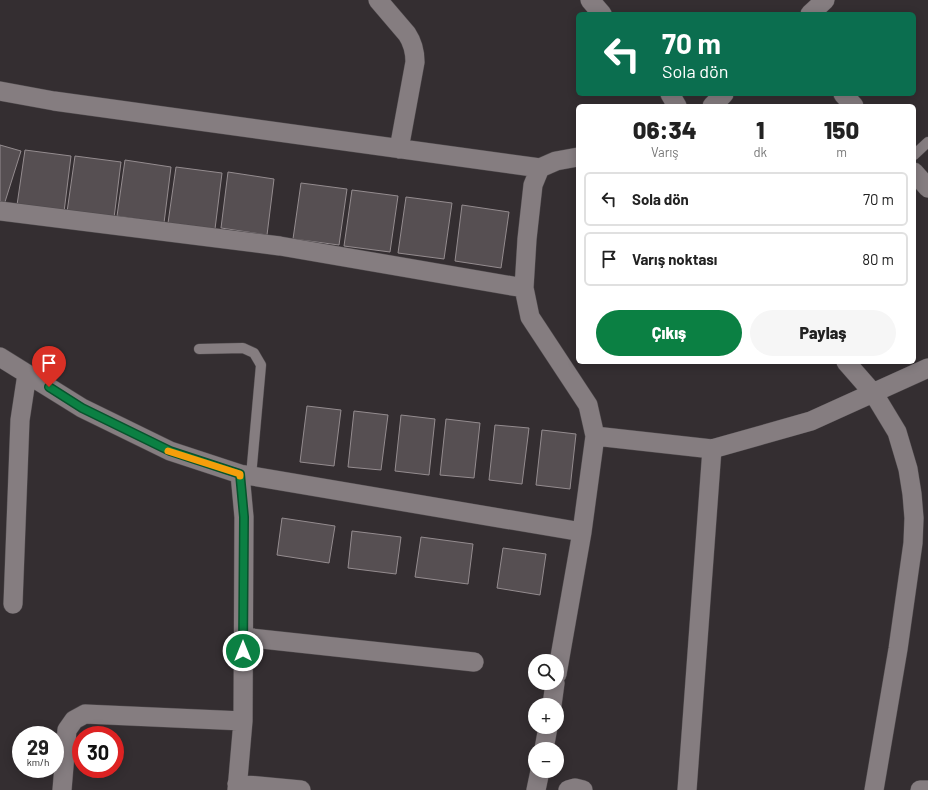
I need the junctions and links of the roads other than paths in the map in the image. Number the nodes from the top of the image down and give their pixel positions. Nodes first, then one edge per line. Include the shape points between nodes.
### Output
1 (378, 0) edge
2 (590, 0) edge
3 (825, 0) edge
4 (600, 12) edge
5 (812, 12) edge
6 (0, 90) edge
7 (722, 96) edge
8 (845, 96) edge
9 (714, 104) edge
10 (852, 104) edge
11 (928, 142) edge
12 (399, 149) junction
13 (916, 153) edge
14 (576, 157) edge
15 (540, 168) junction
16 (916, 174) edge
17 (928, 188) edge
18 (0, 211) edge
19 (524, 288) junction
20 (199, 349) dead end
21 (0, 357) edge
22 (848, 364) edge
23 (928, 368) edge
24 (27, 374) junction
25 (874, 394) junction
26 (595, 436) junction
27 (712, 448) junction
28 (246, 475) junction
29 (582, 532) junction
30 (13, 604) dead end
31 (243, 636) junction
32 (561, 654) edge
33 (474, 662) dead end
34 (243, 721) junction
35 (539, 778) edge
36 (237, 787) edge
37 (62, 790) edge
38 (301, 790) edge
39 (536, 790) edge
40 (568, 790) edge
41 (583, 790) edge
42 (687, 790) edge
43 (874, 790) edge
44 (920, 790) edge
45 (928, 790) edge

1 - 12 street via 407,34 415,54
2 - 4 street
3 - 5 street
6 - 12 street via 54,101
7 - 9 street
8 - 10 street
11 - 13 lane
12 - 15 street
14 - 15 street via 556,161
15 - 19 street via 533,185
16 - 17 street
18 - 19 street via 280,246
19 - 26 street via 530,317 588,405
20 - 28 lane via 243,348 254,353 261,365
21 - 24 street
22 - 25 street
23 - 25 street
24 - 28 street via 82,408 170,451
24 - 30 street via 20,420
25 - 27 street via 811,421
25 - 43 street via 897,432 901,444 910,482 914,518 913,543 898,649
26 - 27 street
26 - 29 street
27 - 42 street
28 - 29 street
28 - 31 street
29 - 32 street
31 - 33 street
31 - 34 street
34 - 36 street
34 - 37 street via 85,714 74,720 67,730
35 - 39 street
36 - 38 street
40 - 41 street
44 - 45 street

